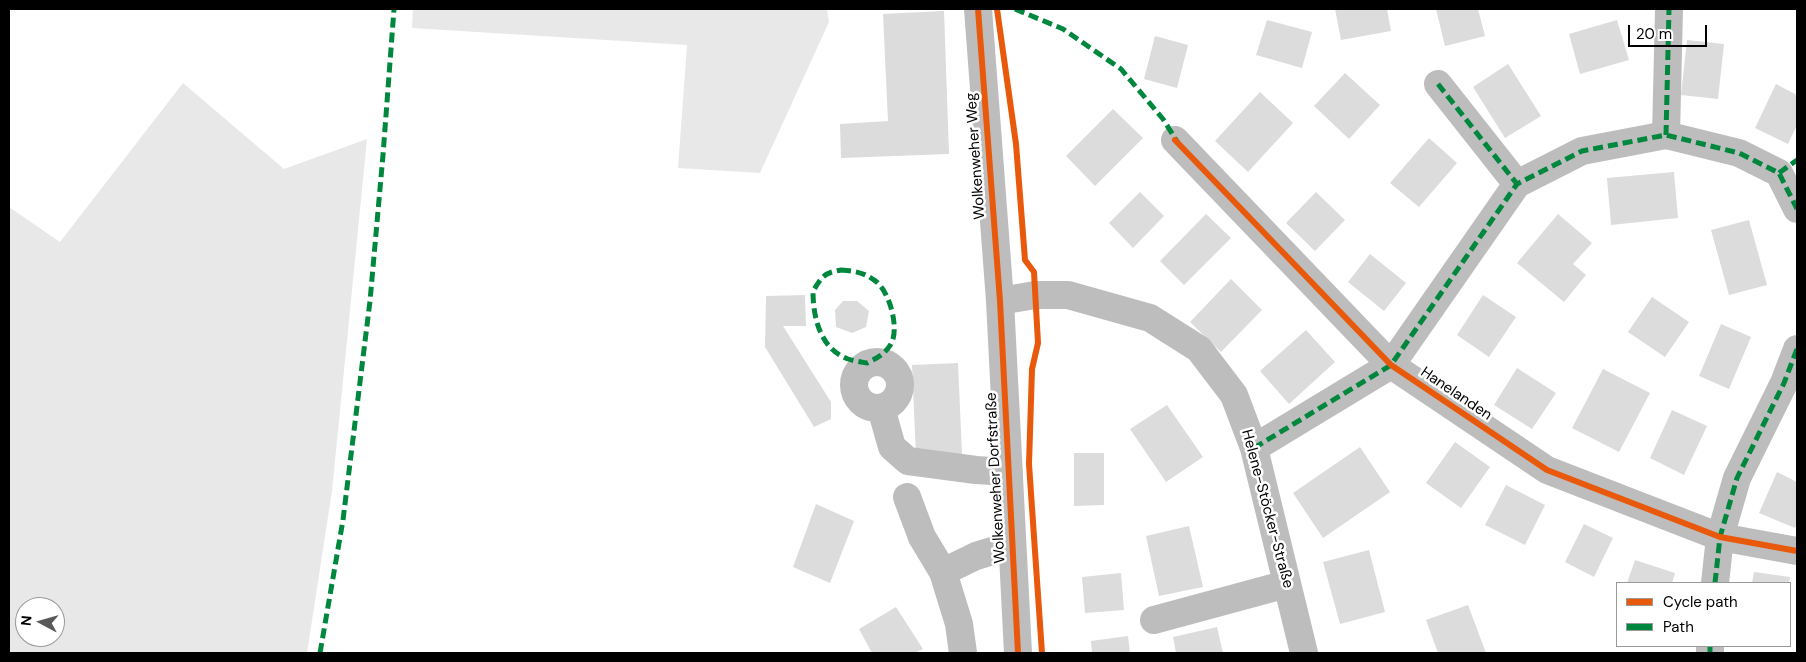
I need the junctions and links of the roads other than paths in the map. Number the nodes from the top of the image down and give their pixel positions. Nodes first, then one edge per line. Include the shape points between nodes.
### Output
1 (978, 9) edge
2 (1669, 9) edge
3 (1438, 84) dead end
4 (1666, 135) junction
5 (1175, 140) dead end
6 (1788, 166) edge
7 (1517, 184) junction
8 (1797, 209) edge
9 (1000, 301) junction
10 (1797, 349) edge
11 (1391, 365) junction
12 (881, 408) dead end
13 (1254, 448) junction
14 (1009, 472) junction
15 (907, 497) dead end
16 (1720, 537) junction
17 (1012, 545) junction
18 (1797, 551) edge
19 (943, 572) junction
20 (1715, 582) edge
21 (1287, 584) junction
22 (1154, 620) dead end
23 (963, 653) edge
24 (1018, 653) edge
25 (1304, 653) edge

1 - 9 street, Wolkenweher Weg
2 - 4 street
3 - 7 street
4 - 6 street
4 - 7 street via 1582,152
5 - 11 street, Hanelanden
6 - 8 street
7 - 11 street
9 - 13 street, Helene-Stöcker-Straße via 1068,294 1150,318 1200,349 1234,396
9 - 14 street, Wolkenweher Dorfstraße
10 - 16 street via 1737,478
11 - 13 street
11 - 16 street, Hanelanden via 1547,470
12 - 14 street via 892,447 908,461
13 - 21 street, Helene-Stöcker-Straße
14 - 17 street, Wolkenweher Dorfstraße
15 - 19 street via 922,537
16 - 18 street, Hanelanden
16 - 20 street
17 - 19 street via 976,556
17 - 24 street, Wolkenweher Dorfstraße
19 - 23 street via 959,624
21 - 22 street
21 - 25 street, Helene-Stöcker-Straße

